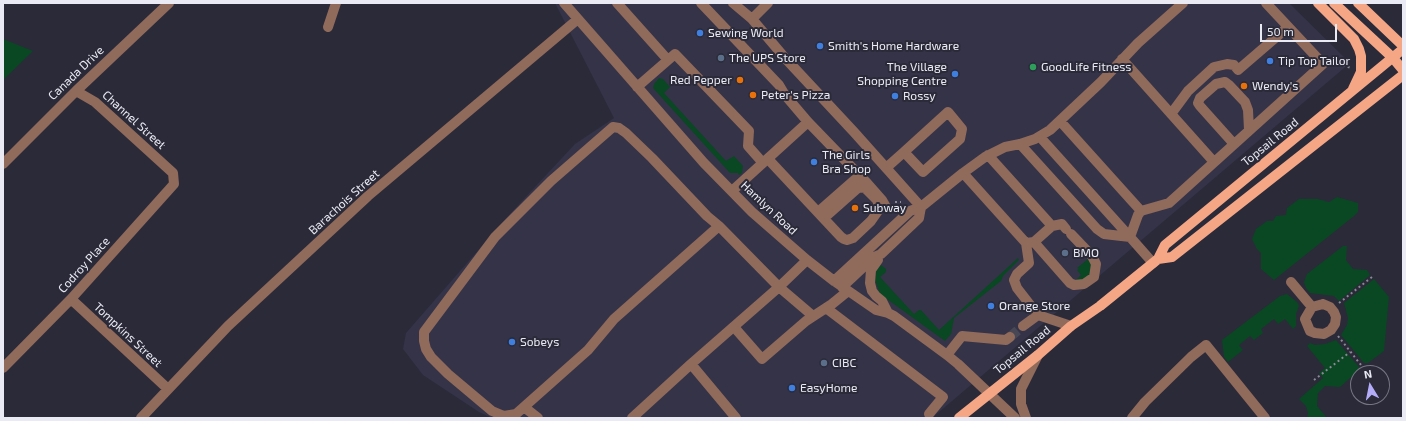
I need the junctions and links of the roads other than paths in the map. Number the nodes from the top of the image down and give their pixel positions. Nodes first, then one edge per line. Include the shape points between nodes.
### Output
1 (169, 3) edge
2 (336, 3) edge
3 (564, 3) edge
4 (617, 3) edge
5 (701, 3) edge
6 (733, 3) edge
7 (768, 3) edge
8 (1183, 3) edge
9 (1266, 3) edge
10 (1318, 3) edge
11 (1334, 3) edge
12 (1358, 3) edge
13 (752, 19) junction
14 (578, 20) junction
15 (328, 26) dead end
16 (1288, 27) junction
17 (1403, 46) edge
18 (1403, 49) edge
19 (1393, 58) junction
20 (1122, 59) junction
21 (668, 60) junction
22 (1403, 70) edge
23 (1403, 75) edge
24 (637, 86) junction
25 (1353, 90) junction
26 (76, 91) junction
27 (1171, 114) junction
28 (1060, 121) junction
29 (808, 122) junction
30 (1249, 130) junction
31 (1040, 137) junction
32 (1020, 144) junction
33 (1234, 144) junction
34 (904, 152) junction
35 (988, 155) junction
36 (766, 161) junction
37 (1214, 162) junction
38 (3, 164) edge
39 (886, 168) junction
40 (172, 173) joint
41 (963, 173) junction
42 (859, 176) junction
43 (732, 191) junction
44 (886, 207) dead end
45 (921, 207) junction
46 (1141, 211) junction
47 (821, 215) junction
48 (719, 226) junction
49 (1052, 226) junction
50 (1130, 237) junction
51 (1030, 242) junction
52 (881, 254) junction
53 (807, 260) junction
54 (1156, 261) junction
55 (1291, 282) dead end
56 (841, 286) junction
57 (779, 287) junction
58 (71, 299) junction
59 (1312, 307) junction
60 (826, 308) junction
61 (888, 313) junction
62 (813, 316) junction
63 (1038, 316) junction
64 (1024, 326) tunnel mouth
65 (1071, 326) junction
66 (734, 328) junction
67 (1010, 337) tunnel mouth
68 (1038, 355) junction
69 (947, 356) junction
70 (691, 364) junction
71 (3, 368) edge
72 (168, 389) junction
73 (988, 394) junction
74 (524, 408) junction
75 (929, 414) dead end
76 (141, 418) edge
77 (538, 418) edge
78 (632, 418) edge
79 (736, 418) edge
80 (959, 418) edge
81 (1015, 418) edge
82 (1026, 418) edge
83 (1132, 418) edge
84 (1265, 418) edge

1 - 26 street, Canada Drive
2 - 15 street
3 - 14 street, Hamlyn Road
4 - 21 street
5 - 29 street via 779,85
6 - 13 street
7 - 13 street
8 - 20 street
9 - 16 street
10 - 25 main road via 1354,39 1359,49 1361,72
11 - 19 main road
12 - 17 main road
13 - 39 street
14 - 24 street, Hamlyn Road
14 - 72 street, Barachois Street via 368,196 228,326
16 - 27 street via 1238,70 1234,65 1227,64 1214,67 1188,91
16 - 30 street via 1323,64
18 - 19 main road, Topsail Road
19 - 22 main road
19 - 25 main road, Topsail Road
20 - 27 street
20 - 28 street
21 - 24 street
21 - 36 street via 675,54 749,131 748,146
23 - 54 main road, Topsail Road via 1172,257
24 - 43 street, Hamlyn Road
25 - 54 main road, Topsail Road via 1164,245
26 - 38 street, Canada Drive
26 - 40 street, Channel Street via 94,102
27 - 37 street
28 - 31 street
28 - 46 street
29 - 36 street
29 - 42 street
30 - 33 street
30 - 33 street via 1245,102 1225,82 1216,84 1200,98 1200,106
31 - 32 street
31 - 50 street
32 - 35 street via 1005,147
32 - 50 street via 1097,229 1104,234
33 - 37 street
34 - 34 street via 948,112 962,129 960,139 923,172
34 - 39 street
35 - 41 street
35 - 49 street
36 - 43 street
36 - 47 street
37 - 46 street via 1169,203
39 - 45 street
40 - 58 street, Codroy Place via 174,184
41 - 45 street
41 - 51 street
42 - 44 street
42 - 47 street
43 - 53 street, Hamlyn Road
45 - 52 street via 919,218
45 - 56 street via 910,211
46 - 50 street
47 - 47 street via 841,237 850,240 871,221 878,211 878,203 865,188 859,187
48 - 57 street
48 - 74 street via 614,319 588,350
48 - 74 street via 619,128 609,129 552,181 495,237 424,332 424,341 430,357 492,411 511,416
49 - 51 street
49 - 51 street via 1062,224 1092,256 1096,264 1094,276 1084,284 1070,283
50 - 54 street
51 - 63 street via 1029,263 1014,280
52 - 56 street
52 - 61 street via 871,270 870,283 872,291 882,301
53 - 56 street, Hamlyn Road
53 - 57 street
54 - 65 main road, Topsail Road
55 - 59 street
56 - 60 street
56 - 61 street, Hamlyn Road via 876,310
57 - 62 street
57 - 66 street
58 - 71 street, Codroy Place
58 - 72 street, Tompkins Street
59 - 59 street via 1305,319 1310,331 1324,334 1335,324 1336,317 1332,309 1323,304
60 - 62 street
60 - 75 street via 943,397
61 - 69 street, Hamlyn Road
62 - 66 street via 762,359
63 - 64 street
63 - 65 street
65 - 68 main road, Topsail Road
66 - 70 street
67 - 69 street via 1006,340 962,336
68 - 73 main road, Topsail Road
68 - 82 street via 1021,389 1021,404
69 - 73 street, Hamlyn Road
70 - 78 street
70 - 79 street
72 - 76 street, Barachois Street
73 - 80 main road, Topsail Road
73 - 81 street, Hamlyn Road
74 - 77 street
83 - 84 street via 1145,402 1206,345

